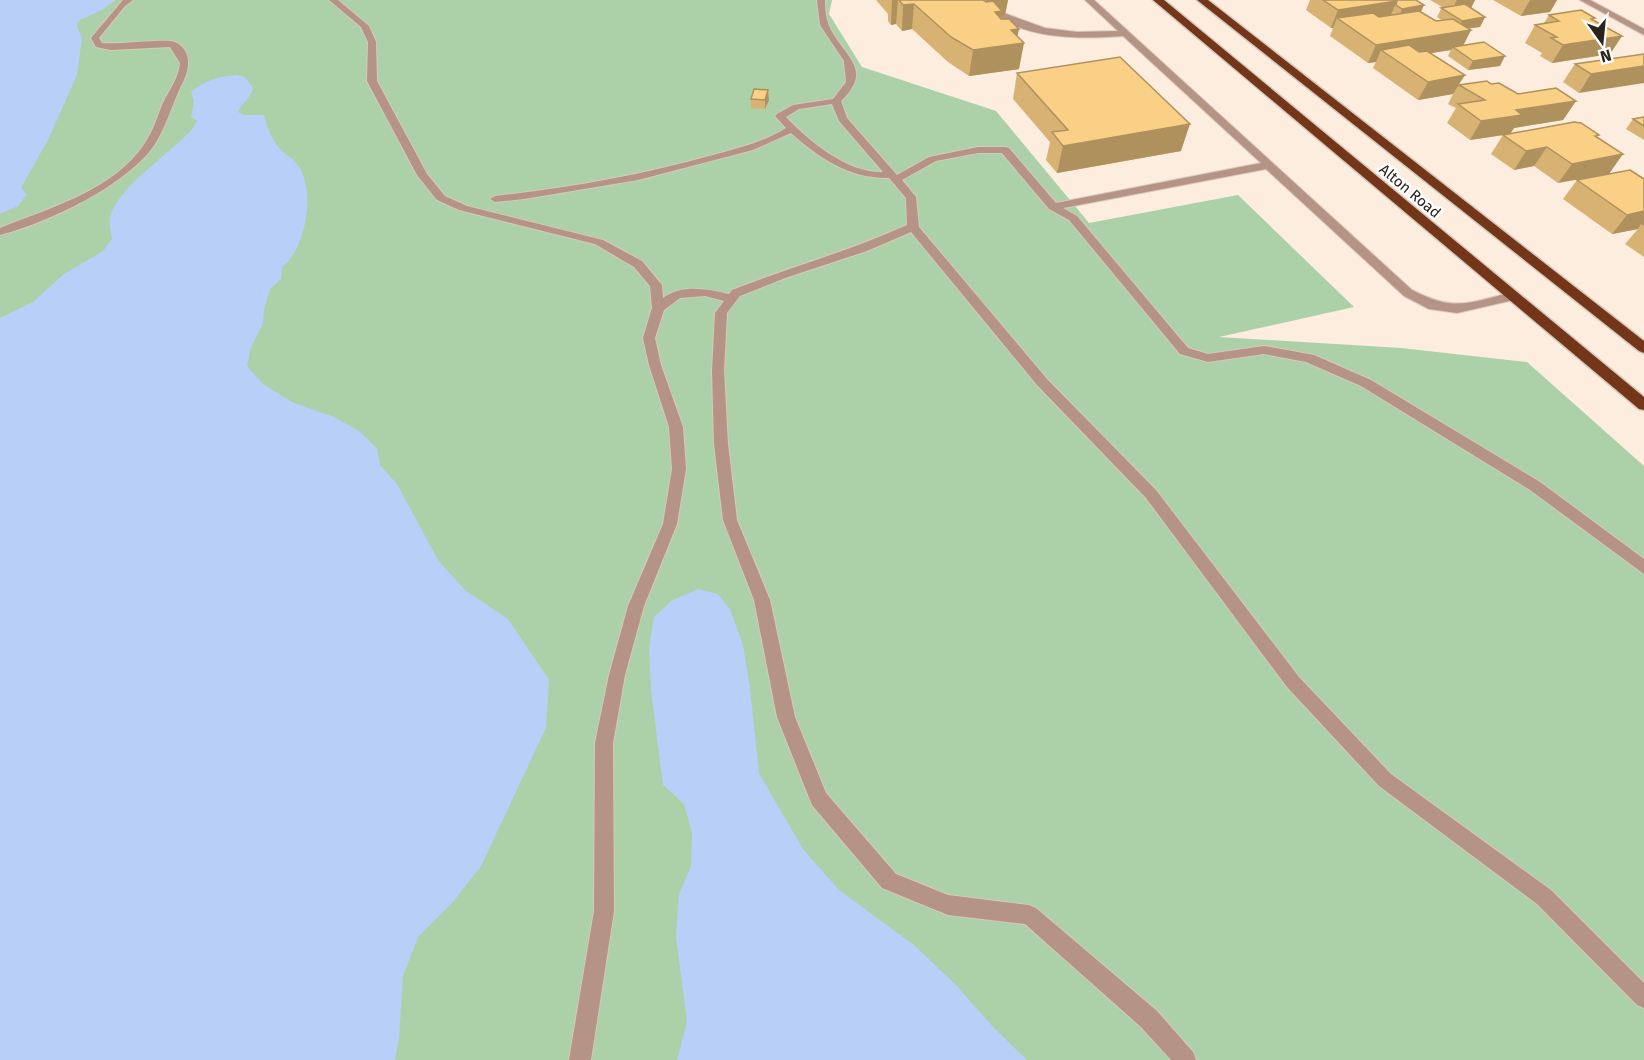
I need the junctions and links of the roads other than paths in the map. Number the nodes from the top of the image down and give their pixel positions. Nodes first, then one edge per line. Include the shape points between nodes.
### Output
1 (129, 0) edge
2 (333, 0) edge
3 (821, 0) edge
4 (1089, 0) edge
5 (1158, 0) edge
6 (1202, 0) edge
7 (1584, 0) edge
8 (1001, 15) edge
9 (1644, 32) edge
10 (1125, 33) junction
11 (837, 101) junction
12 (791, 129) junction
13 (1269, 165) junction
14 (893, 177) junction
15 (495, 199) dead end
16 (1053, 207) junction
17 (913, 227) junction
18 (0, 232) edge
19 (1514, 296) junction
20 (732, 299) junction
21 (658, 308) junction
22 (1644, 348) edge
23 (1644, 405) edge
24 (1644, 568) edge
25 (1644, 998) edge
26 (580, 1060) edge
27 (1185, 1060) edge

1 - 18 street via 95,38 99,45 172,44 181,51 186,64 147,148 125,171 88,194
2 - 21 street via 365,26 372,42 372,81 422,175 441,198 463,208 599,242 638,264 656,285
3 - 11 street via 820,11 827,32 851,69 851,84
4 - 10 street
5 - 19 highway, Alton Road
6 - 22 highway, Alton Road
7 - 9 street
8 - 10 street via 1038,30
10 - 13 street
11 - 12 street via 796,107 780,116
11 - 14 street via 842,119
12 - 14 street via 845,166 868,175
12 - 15 street via 753,146 665,171 559,192
13 - 16 street
13 - 19 street via 1408,293 1433,306 1457,309
14 - 16 street via 933,159 978,150 1005,150
14 - 17 street via 911,197
16 - 24 street via 1073,218 1184,351 1208,358 1264,351 1309,358 1366,383 1535,486
17 - 20 street via 863,249 736,293
17 - 25 street via 1042,382 1151,494 1293,682 1385,780 1544,897
19 - 23 highway, Alton Road
20 - 21 street via 705,292 677,294
20 - 27 street via 722,313 718,371 730,520 762,600 786,717 819,799 889,881 948,905 1029,915 1149,1019
21 - 26 street via 649,338 676,427 679,469 670,524 636,606 616,675 604,743 604,911

